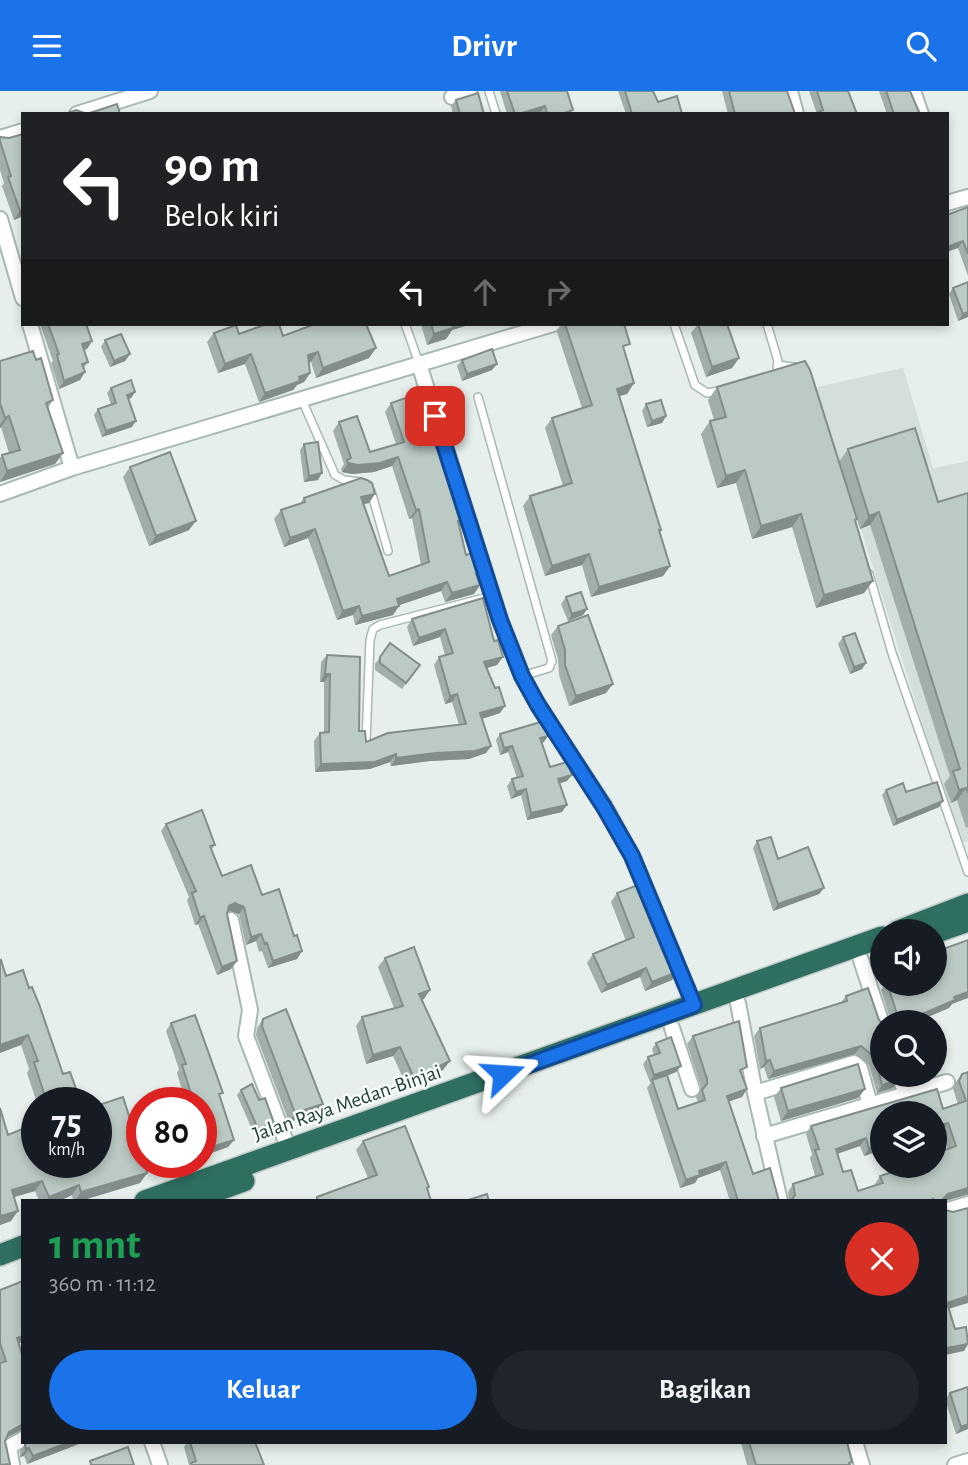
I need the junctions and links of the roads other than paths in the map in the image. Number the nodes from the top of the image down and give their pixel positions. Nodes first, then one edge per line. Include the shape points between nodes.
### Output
1 (150, 91) edge
2 (469, 91) edge
3 (489, 91) edge
4 (790, 91) edge
5 (913, 91) edge
6 (452, 97) dead end
7 (83, 112) edge
8 (495, 112) edge
9 (795, 112) edge
10 (920, 112) edge
11 (21, 132) edge
12 (0, 138) edge
13 (968, 197) edge
14 (949, 199) edge
15 (0, 219) edge
16 (21, 291) edge
17 (31, 326) edge
18 (406, 326) edge
19 (546, 326) edge
20 (675, 326) edge
21 (768, 326) edge
22 (419, 364) junction
23 (778, 365) junction
24 (769, 375) edge
25 (807, 380) edge
26 (726, 389) edge
27 (478, 397) dead end
28 (302, 400) junction
29 (72, 468) junction
30 (0, 494) edge
31 (388, 551) dead end
32 (865, 562) edge
33 (492, 596) junction
34 (522, 676) junction
35 (366, 741) edge
36 (968, 872) edge
37 (968, 904) edge
38 (929, 919) edge
39 (231, 920) edge
40 (968, 921) edge
41 (947, 928) edge
42 (870, 941) edge
43 (870, 957) edge
44 (861, 960) junction
45 (738, 1003) junction
46 (694, 1005) junction
47 (877, 1010) edge
48 (672, 1028) junction
49 (903, 1087) edge
50 (930, 1087) edge
51 (692, 1089) dead end
52 (755, 1093) junction
53 (905, 1094) junction
54 (883, 1101) edge
55 (870, 1105) joint
56 (764, 1136) junction
57 (289, 1150) junction
58 (151, 1199) edge
59 (195, 1199) edge
60 (780, 1199) edge
61 (968, 1204) edge
62 (947, 1210) edge
63 (21, 1247) edge
64 (0, 1255) edge
65 (21, 1262) edge
66 (0, 1269) edge
67 (21, 1440) edge
68 (153, 1444) edge
69 (856, 1444) edge
70 (968, 1461) edge
71 (12, 1465) edge
72 (160, 1465) edge
73 (862, 1465) edge
74 (956, 1465) edge

1 - 7 street
2 - 6 street
3 - 8 lane
4 - 9 street
5 - 10 street
11 - 12 street
13 - 14 street
15 - 16 street
17 - 29 street
18 - 22 lane
19 - 22 street
20 - 26 lane via 695,385 707,393
21 - 23 lane
22 - 28 street
22 - 33 street
23 - 24 lane
23 - 25 lane via 799,367
27 - 34 lane via 552,661 547,669
28 - 29 street
28 - 31 lane via 335,475 363,482 371,489
29 - 30 street
32 - 36 lane
33 - 34 street
33 - 35 lane via 373,629
34 - 46 street via 632,856
37 - 38 highway
39 - 57 street via 250,1010 246,1036
40 - 41 highway
42 - 46 highway, Jalan Raya Medan-Binjai
43 - 44 highway, Jalan Raya Medan-Binjai
44 - 45 highway, Jalan Raya Medan-Binjai
44 - 47 street
45 - 48 highway, Jalan Raya Medan-Binjai
45 - 52 street
46 - 57 highway, Jalan Raya Medan-Binjai
48 - 51 street
48 - 59 highway, Jalan Raya Medan-Binjai
49 - 53 street
50 - 53 street
52 - 55 street via 854,1063 860,1068
52 - 56 street
53 - 54 street
55 - 56 street
56 - 60 street
57 - 58 highway, Jalan Raya Medan-Binjai
61 - 62 street
63 - 64 highway
65 - 66 highway
67 - 71 street via 9,1447
68 - 72 street
69 - 73 street
70 - 74 street

